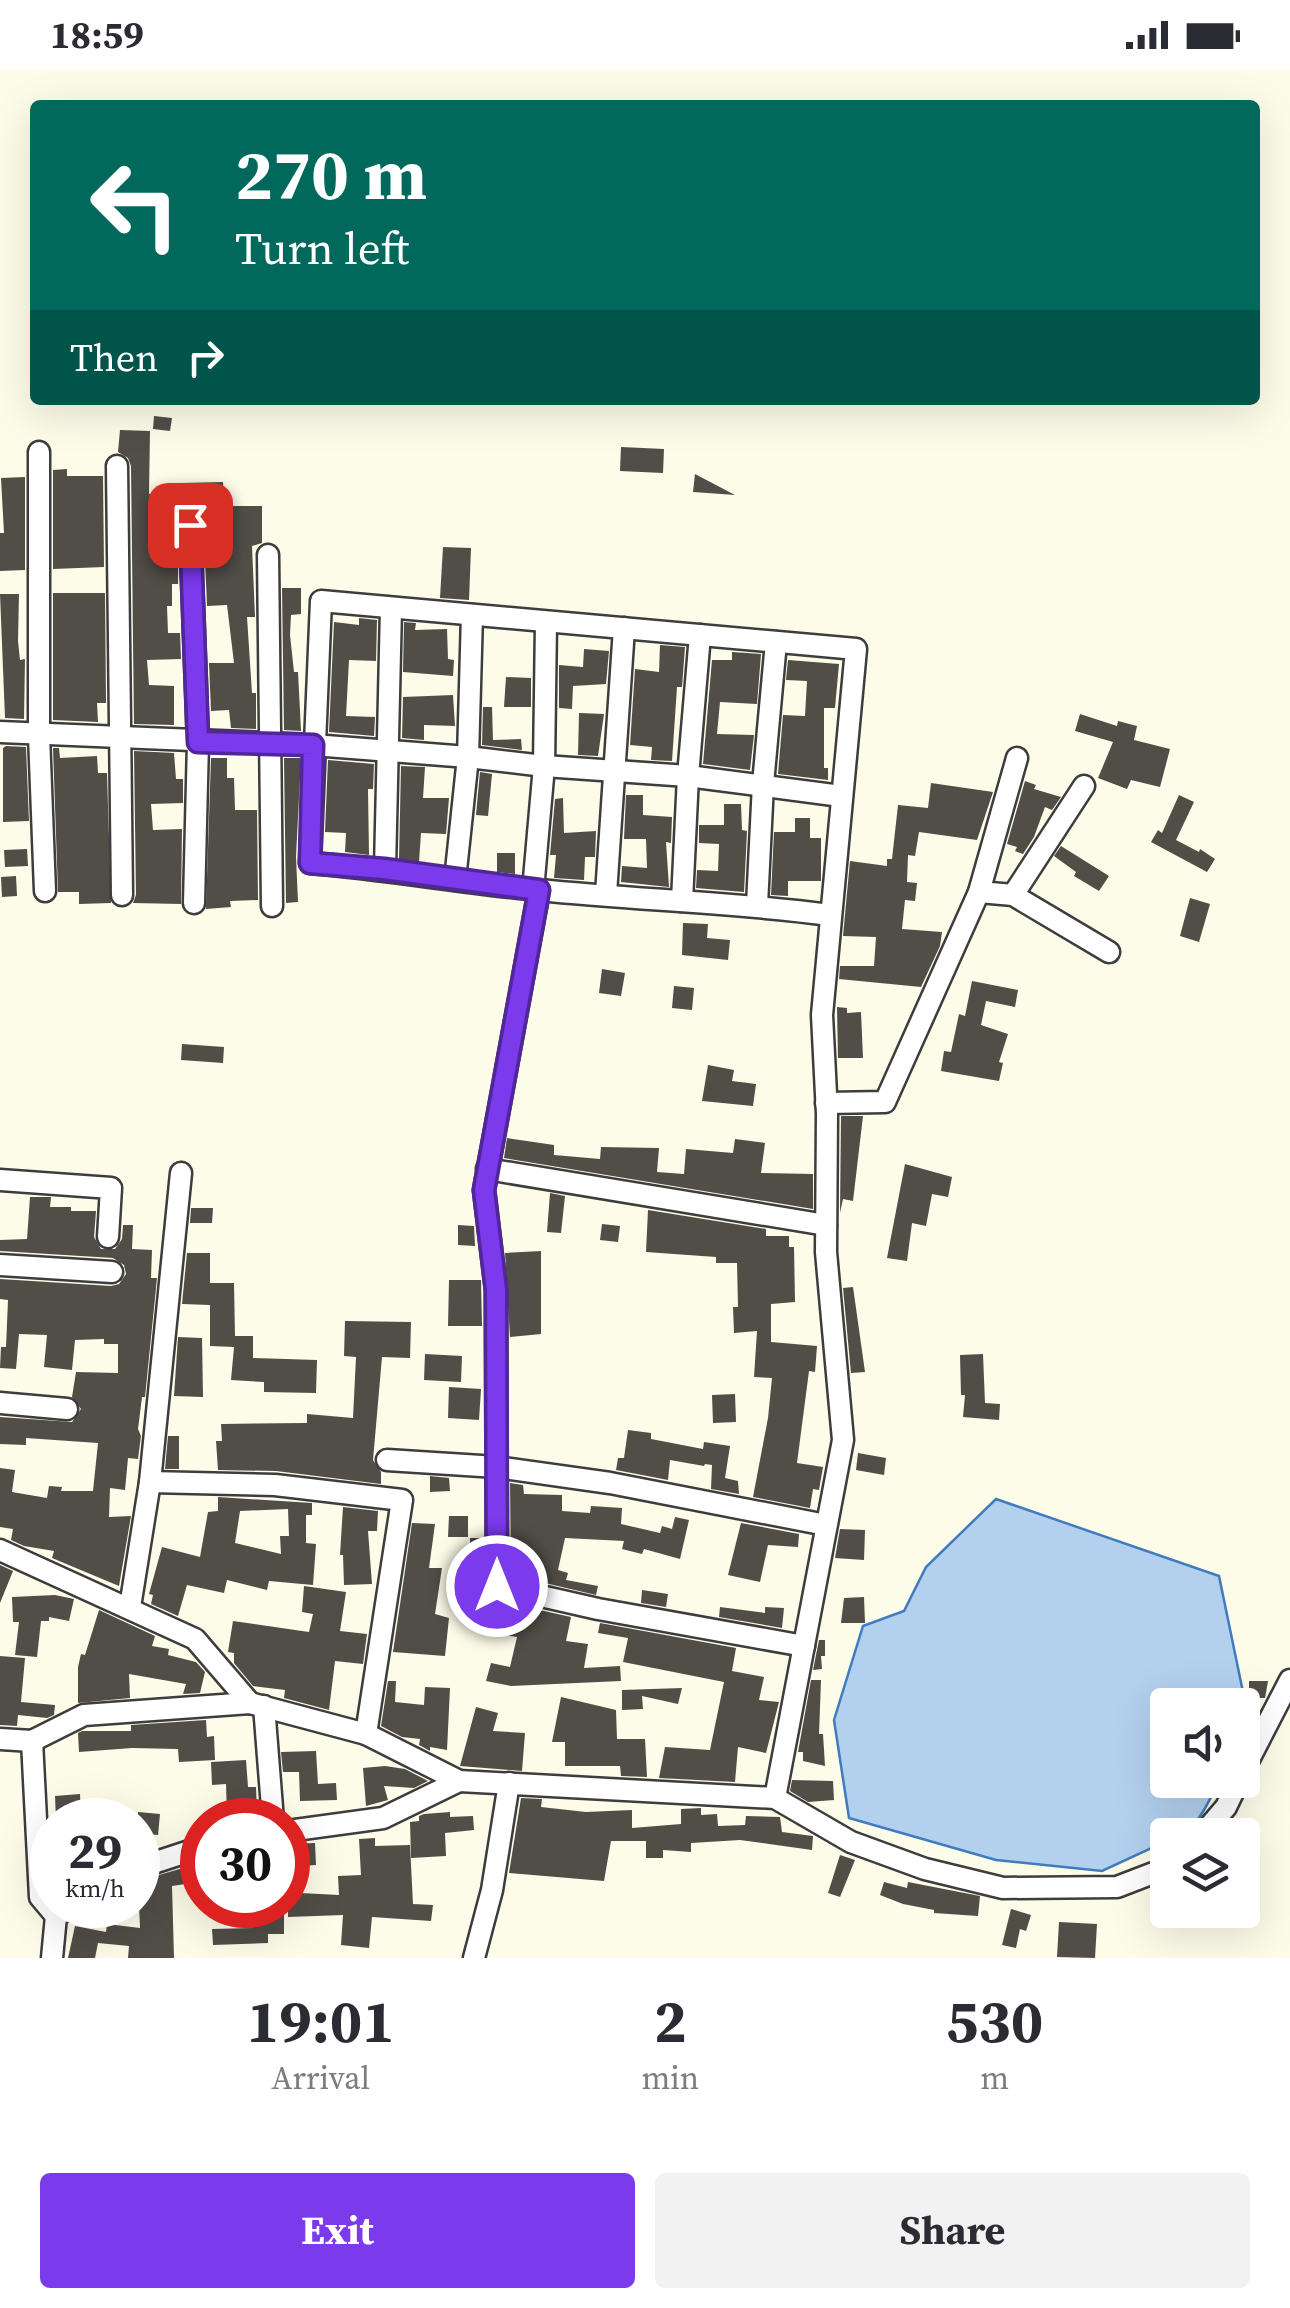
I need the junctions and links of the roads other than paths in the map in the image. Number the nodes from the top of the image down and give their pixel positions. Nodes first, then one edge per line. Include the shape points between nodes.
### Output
1 (39, 452) dead end
2 (117, 466) dead end
3 (190, 525) dead end
4 (268, 555) dead end
5 (392, 608) junction
6 (472, 614) junction
7 (546, 622) junction
8 (624, 628) junction
9 (700, 635) junction
10 (776, 642) junction
11 (0, 732) edge
12 (39, 735) junction
13 (119, 738) junction
14 (198, 742) junction
15 (270, 745) junction
16 (313, 745) junction
17 (390, 753) junction
18 (468, 757) junction
19 (1017, 758) dead end
20 (544, 766) junction
21 (614, 768) junction
22 (688, 776) junction
23 (762, 784) junction
24 (1084, 786) dead end
25 (841, 796) junction
26 (384, 869) junction
27 (455, 880) junction
28 (536, 890) junction
29 (45, 892) dead end
30 (979, 892) junction
31 (606, 894) junction
32 (122, 895) dead end
33 (1014, 895) junction
34 (682, 901) junction
35 (194, 903) dead end
36 (272, 906) dead end
37 (756, 906) junction
38 (830, 915) junction
39 (1109, 952) dead end
40 (826, 1103) junction
41 (487, 1170) junction
42 (181, 1173) dead end
43 (0, 1180) edge
44 (826, 1226) junction
45 (108, 1236) dead end
46 (0, 1265) edge
47 (112, 1272) dead end
48 (0, 1403) edge
49 (67, 1409) dead end
50 (387, 1460) dead end
51 (497, 1466) junction
52 (150, 1482) junction
53 (826, 1525) junction
54 (0, 1550) edge
55 (130, 1607) junction
56 (804, 1646) junction
57 (1290, 1680) edge
58 (257, 1704) junction
59 (366, 1734) junction
60 (1260, 1738) edge
61 (0, 1739) edge
62 (32, 1740) junction
63 (459, 1781) junction
64 (509, 1783) junction
65 (35, 1798) edge
66 (270, 1798) edge
67 (775, 1798) junction
68 (310, 1827) edge
69 (1150, 1874) edge
70 (60, 1928) edge
71 (52, 1958) edge
72 (474, 1958) edge

1 - 12 street
2 - 13 street
3 - 14 street
4 - 15 street
5 - 6 street
5 - 16 street via 320,601
5 - 17 street
6 - 7 street
6 - 18 street
7 - 8 street
7 - 20 street
8 - 9 street
8 - 21 street
9 - 10 street
9 - 22 street
10 - 23 street
10 - 25 street via 856,649
11 - 12 street
12 - 13 street
12 - 29 street
13 - 14 street
13 - 32 street
14 - 15 street
14 - 35 street
15 - 16 street
15 - 36 street
16 - 17 street
16 - 26 street via 310,863
17 - 18 street
17 - 26 street
18 - 20 street
18 - 27 street
19 - 30 street
20 - 21 street
20 - 28 street
21 - 22 street
21 - 31 street
22 - 23 street
22 - 34 street
23 - 25 street
23 - 37 street
24 - 33 street
25 - 38 street
26 - 27 street
27 - 28 street
28 - 31 street
28 - 41 street
30 - 33 street
30 - 40 street via 885,1102
31 - 34 street
33 - 39 street
34 - 37 street
37 - 38 street
38 - 40 street via 822,1015
40 - 44 street
41 - 44 street
41 - 51 street
42 - 52 street
43 - 45 street via 111,1188
44 - 53 street via 844,1440
46 - 47 street
48 - 49 street
50 - 51 street
51 - 53 street
51 - 56 street via 497,1586
52 - 55 street
52 - 59 street via 275,1485 402,1500
53 - 56 street
54 - 55 street
55 - 58 street via 195,1640
56 - 67 street
57 - 60 street
58 - 59 street
58 - 62 street via 84,1715
58 - 66 street
59 - 63 street
61 - 62 street
62 - 65 street
63 - 64 street
63 - 68 street via 383,1818
64 - 67 street
64 - 72 street
67 - 69 street via 851,1842 1002,1888 1117,1888
70 - 71 street

